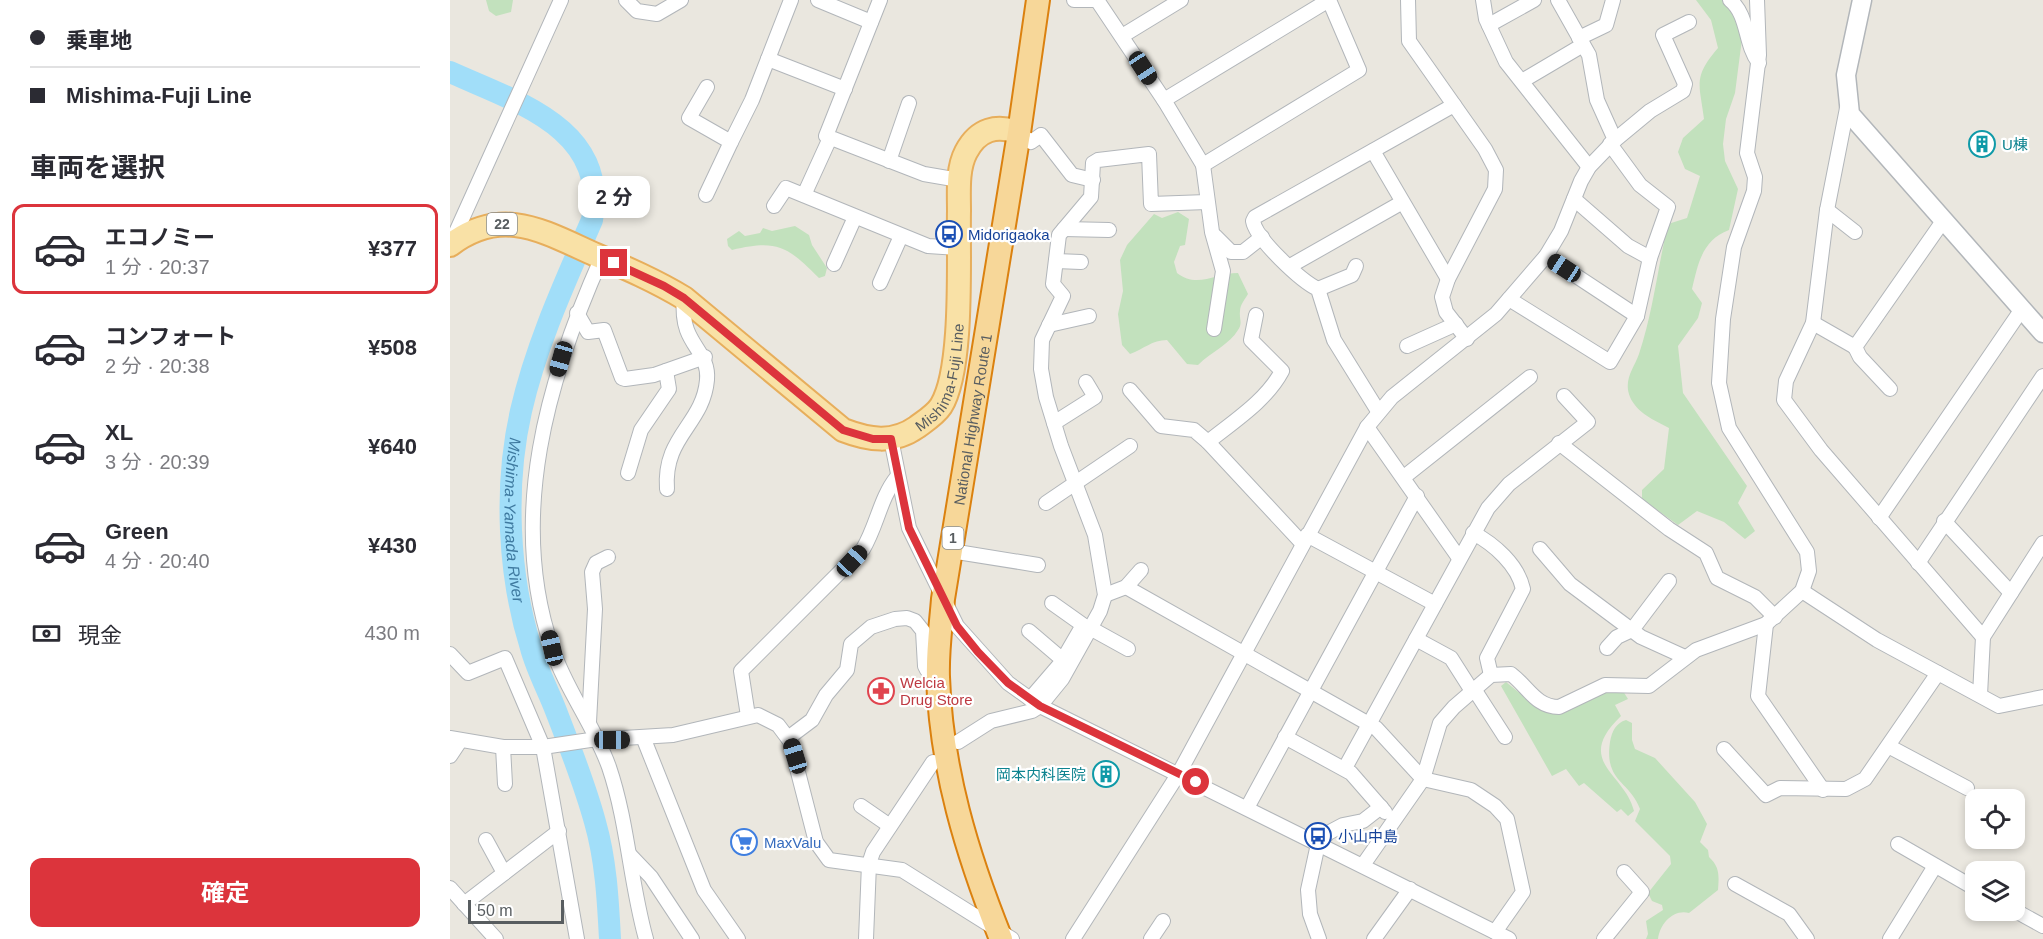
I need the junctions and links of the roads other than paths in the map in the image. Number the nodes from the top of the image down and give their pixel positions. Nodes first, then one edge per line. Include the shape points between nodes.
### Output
1 (561, 0) edge
2 (626, 0) edge
3 (681, 0) edge
4 (791, 0) edge
5 (818, 0) edge
6 (880, 0) edge
7 (1038, 0) edge
8 (1074, 0) edge
9 (1097, 0) edge
10 (1329, 0) edge
11 (1408, 0) edge
12 (1483, 0) edge
13 (1534, 0) edge
14 (1558, 0) edge
15 (1613, 0) edge
16 (1730, 0) edge
17 (1757, 0) edge
18 (1863, 0) edge
19 (1172, 2) edge
20 (871, 22) junction
21 (1689, 22) dead end
22 (1489, 25) junction
23 (1122, 36) junction
24 (1581, 41) junction
25 (768, 59) junction
26 (1759, 63) junction
27 (1522, 81) junction
28 (707, 87) dead end
29 (845, 89) junction
30 (1164, 100) junction
31 (909, 103) dead end
32 (1848, 103) junction
33 (1454, 105) junction
34 (1019, 133) junction
35 (830, 138) junction
36 (731, 142) junction
37 (1613, 142) junction
38 (1372, 152) junction
39 (889, 161) junction
40 (1203, 165) junction
41 (1589, 167) junction
42 (959, 180) junction
43 (1093, 180) junction
44 (706, 195) dead end
45 (804, 195) junction
46 (1574, 199) junction
47 (1207, 202) junction
48 (1401, 203) junction
49 (774, 206) dead end
50 (1827, 210) junction
51 (855, 217) junction
52 (1943, 220) junction
53 (1064, 229) junction
54 (1109, 230) dead end
55 (1212, 232) junction
56 (1855, 232) dead end
57 (901, 236) junction
58 (1262, 237) junction
59 (450, 245) edge
60 (958, 248) junction
61 (600, 256) junction
62 (1546, 256) junction
63 (1650, 258) junction
64 (1056, 261) junction
65 (1082, 262) dead end
66 (834, 264) dead end
67 (1290, 266) junction
68 (1356, 266) dead end
69 (1448, 279) junction
70 (880, 284) dead end
71 (1318, 289) junction
72 (684, 298) junction
73 (1509, 299) junction
74 (2022, 309) junction
75 (577, 313) junction
76 (1256, 315) dead end
77 (1089, 316) dead end
78 (1637, 316) junction
79 (1813, 323) junction
80 (1456, 324) junction
81 (1049, 325) junction
82 (1214, 329) dead end
83 (2043, 333) edge
84 (1467, 339) junction
85 (1407, 346) dead end
86 (1855, 347) junction
87 (705, 357) junction
88 (666, 371) junction
89 (2043, 376) edge
90 (1530, 377) dead end
91 (1086, 382) dead end
92 (1890, 389) dead end
93 (1130, 390) dead end
94 (1564, 396) dead end
95 (1378, 411) junction
96 (1054, 423) junction
97 (1367, 427) junction
98 (891, 439) junction
99 (1208, 442) junction
100 (1560, 443) junction
101 (1130, 446) dead end
102 (628, 473) dead end
103 (897, 477) junction
104 (1404, 477) junction
105 (1076, 483) junction
106 (668, 489) dead end
107 (1417, 496) junction
108 (1046, 503) dead end
109 (1879, 518) junction
110 (1944, 521) junction
111 (1473, 533) junction
112 (1304, 539) junction
113 (2043, 543) edge
114 (1540, 549) dead end
115 (951, 551) junction
116 (608, 556) dead end
117 (1459, 558) junction
118 (1918, 563) junction
119 (1038, 565) dead end
120 (1142, 570) dead end
121 (1377, 573) junction
122 (1669, 581) dead end
123 (1126, 587) junction
124 (1802, 591) junction
125 (2011, 593) junction
126 (1105, 596) junction
127 (943, 599) junction
128 (1052, 603) dead end
129 (1435, 604) junction
130 (1770, 621) junction
131 (1090, 628) junction
132 (1632, 630) junction
133 (1029, 631) dead end
134 (1983, 637) junction
135 (1416, 639) junction
136 (1607, 648) dead end
137 (1128, 649) dead end
138 (450, 654) edge
139 (1243, 654) junction
140 (1685, 657) junction
141 (1063, 660) junction
142 (1938, 673) junction
143 (938, 674) junction
144 (1491, 675) junction
145 (1473, 690) junction
146 (1310, 692) junction
147 (1980, 695) junction
148 (2043, 697) edge
149 (1035, 702) junction
150 (748, 716) junction
151 (590, 722) junction
152 (1370, 725) junction
153 (1505, 736) dead end
154 (643, 737) junction
155 (1285, 737) junction
156 (788, 738) junction
157 (455, 739) edge
158 (594, 740) junction
159 (958, 742) dead end
160 (545, 746) junction
161 (503, 747) junction
162 (1890, 747) junction
163 (1724, 749) dead end
164 (450, 756) edge
165 (933, 762) dead end
166 (1345, 768) junction
167 (1179, 773) junction
168 (1423, 779) junction
169 (505, 784) dead end
170 (1967, 788) dead end
171 (1823, 790) junction
172 (861, 806) dead end
173 (1381, 807) junction
174 (1247, 808) junction
175 (1392, 820) junction
176 (890, 826) junction
177 (559, 831) junction
178 (486, 840) dead end
179 (1318, 844) junction
180 (1898, 844) dead end
181 (630, 855) junction
182 (869, 864) junction
183 (1363, 865) junction
184 (1935, 866) junction
185 (1624, 872) dead end
186 (504, 873) junction
187 (1965, 883) edge
188 (1735, 884) dead end
189 (450, 888) edge
190 (1410, 889) junction
191 (464, 904) junction
192 (2025, 916) edge
193 (1163, 921) dead end
194 (2043, 926) edge
195 (1495, 932) junction
196 (1003, 936) edge
197 (496, 939) edge
198 (577, 939) edge
199 (646, 939) edge
200 (692, 939) edge
201 (738, 939) edge
202 (866, 939) edge
203 (1073, 939) edge
204 (1151, 939) edge
205 (1319, 939) edge
206 (1374, 939) edge
207 (1509, 939) edge
208 (1604, 939) edge
209 (1807, 939) edge
210 (1890, 939) edge

1 - 59 street
2 - 3 street via 638,11 657,14
4 - 25 street
5 - 20 street
6 - 20 street
7 - 34 highway, National Highway Route 1 / 1
8 - 9 street
9 - 23 street
10 - 30 street
10 - 40 street via 1359,70
11 - 33 street via 1409,41
12 - 22 street
13 - 22 street
14 - 24 street
15 - 24 street via 1606,25
16 - 26 street via 1743,18 1748,44
17 - 26 street
18 - 32 street via 1846,75
19 - 23 street
20 - 29 street
21 - 37 street via 1663,35 1685,87
22 - 27 street via 1498,50
23 - 30 street
24 - 27 street
24 - 37 street via 1589,55 1597,100
25 - 29 street
25 - 36 street
26 - 124 street via 1748,153 1755,177 1754,190 1734,247 1723,319 1719,383 1729,428 1807,552 1809,571
27 - 41 street
28 - 36 street via 689,118
29 - 35 street via 826,136
30 - 40 street
31 - 39 street
32 - 50 street
32 - 52 street via 1854,121
33 - 38 street
33 - 69 street via 1494,162 1497,179
34 - 42 main road, Mishima-Fuji Line via 996,127 978,137 966,153
34 - 43 street via 1031,142 1041,135 1072,175
34 - 115 highway, National Highway Route 1 / 1
35 - 39 street
35 - 45 street
36 - 44 street
37 - 41 street
37 - 63 street via 1640,185 1668,207
38 - 48 street
38 - 58 street via 1255,217 1253,225
39 - 42 street via 924,174
40 - 47 street
41 - 46 street
42 - 60 main road, Mishima-Fuji Line
43 - 47 street via 1091,169 1098,160 1149,154 1151,204
43 - 53 street via 1091,196
45 - 49 street via 783,189
45 - 51 street
46 - 62 street
46 - 63 street via 1628,246
47 - 55 street
48 - 67 street
48 - 69 street
50 - 56 street
50 - 79 street
51 - 57 street
51 - 66 street
52 - 74 street
52 - 86 street
53 - 54 street
53 - 64 street via 1059,235
55 - 58 street via 1232,252 1242,252
55 - 82 street via 1223,271
57 - 60 street via 928,246
57 - 70 street
58 - 67 street
59 - 61 main road, 22 via 472,231 498,225 540,229
60 - 98 main road, Mishima-Fuji Line via 958,314 947,391 941,406 928,419
61 - 72 main road, Mishima-Fuji Line / 22
61 - 75 street
62 - 73 street
62 - 78 street
63 - 78 street
64 - 65 street
64 - 81 street via 1053,284 1063,296
67 - 71 street via 1302,280
68 - 71 street via 1352,274
69 - 80 street via 1442,297 1446,312
71 - 95 street via 1334,340
72 - 87 street via 688,331
72 - 98 main road, Mishima-Fuji Line / 22 via 832,423 858,435
73 - 78 street via 1610,362
73 - 84 street
74 - 83 street
74 - 109 street
75 - 88 street via 588,332 604,330 622,378
75 - 151 street via 540,439 534,543 538,586 552,648 568,687
76 - 99 street via 1251,340 1282,371 1256,404
77 - 81 street
79 - 86 street
79 - 109 street via 1786,381 1784,400
80 - 84 street
80 - 85 street
81 - 96 street via 1042,340 1041,369
84 - 95 street
86 - 92 street
87 - 88 street
87 - 106 street via 705,395 672,448 666,475
88 - 102 street via 669,389 641,430
89 - 110 street
90 - 104 street
91 - 96 street via 1095,397
93 - 99 street via 1161,426 1194,430
94 - 100 street via 1588,422
95 - 97 street
96 - 105 street
97 - 104 street
97 - 112 street
98 - 103 street
99 - 112 street
100 - 111 street via 1503,490
100 - 130 street via 1706,553 1717,578 1755,597
101 - 105 street
103 - 127 street via 909,528
103 - 150 street via 887,488 863,549 741,671
104 - 107 street
105 - 108 street
105 - 126 street via 1095,535
107 - 117 street
107 - 121 street
109 - 118 street
110 - 118 street
110 - 125 street
111 - 117 street
111 - 144 street via 1496,548 1523,589 1487,658
112 - 121 street
112 - 139 street
113 - 125 street
114 - 132 street via 1570,584
115 - 119 street
115 - 127 highway, National Highway Route 1 / 1
116 - 151 street via 596,562 592,572 595,609
117 - 129 street
118 - 134 street
120 - 123 street
121 - 129 street
121 - 146 street
122 - 132 street
123 - 126 street
123 - 139 street
124 - 130 street
124 - 142 street via 1868,635
125 - 134 street
126 - 131 street
127 - 143 highway, National Highway Route 1 / 1
127 - 149 street via 957,626 978,652 1008,683
128 - 141 street via 1083,625
129 - 135 street
130 - 140 street
130 - 171 street via 1758,696
131 - 137 street
131 - 149 street via 1062,679
132 - 136 street
132 - 140 street
133 - 141 street
134 - 147 street
135 - 145 street via 1451,658
135 - 152 street
138 - 160 street via 465,673 506,658
139 - 146 street
139 - 167 street
140 - 144 street via 1649,686 1605,685 1559,707 1540,703 1511,674
141 - 149 street
142 - 147 street
142 - 162 street
143 - 156 street via 925,666 923,632 915,621 895,619 877,624 851,644 847,670 812,720
143 - 196 highway, National Highway Route 1 / 1 via 944,750 964,840
144 - 145 street
145 - 153 street
145 - 168 street via 1440,723
146 - 152 street
146 - 155 street
147 - 148 street via 2004,707
149 - 159 street via 1032,711 991,721
149 - 167 street
150 - 154 street via 690,733
150 - 156 street via 771,719
151 - 158 street
152 - 166 street
152 - 168 street
154 - 158 street
154 - 201 street via 704,890
155 - 166 street
155 - 174 street
156 - 182 street via 819,850 839,863
157 - 161 street
157 - 164 street
158 - 160 street
158 - 181 street via 614,787
160 - 161 street
160 - 177 street
161 - 169 street
162 - 170 street
162 - 171 street via 1872,773 1855,786
163 - 171 street via 1766,795 1780,788
165 - 176 street
166 - 173 street
167 - 174 street
167 - 203 street
168 - 175 street
168 - 195 street via 1471,790 1507,819 1523,892
172 - 176 street
173 - 175 street
173 - 179 street via 1363,821 1328,832
174 - 179 street
175 - 183 street
176 - 182 street
177 - 186 street
177 - 198 street
178 - 186 street
179 - 183 street
179 - 205 street via 1308,890 1310,914
180 - 184 street
181 - 199 street via 634,896
181 - 200 street via 651,877
182 - 196 street via 902,870
182 - 202 street
183 - 190 street
184 - 187 street
184 - 210 street
185 - 208 street via 1642,892
186 - 191 street
188 - 209 street via 1789,914
189 - 191 street
190 - 195 street
190 - 206 street
191 - 197 street
192 - 194 street
193 - 204 street
195 - 207 street

